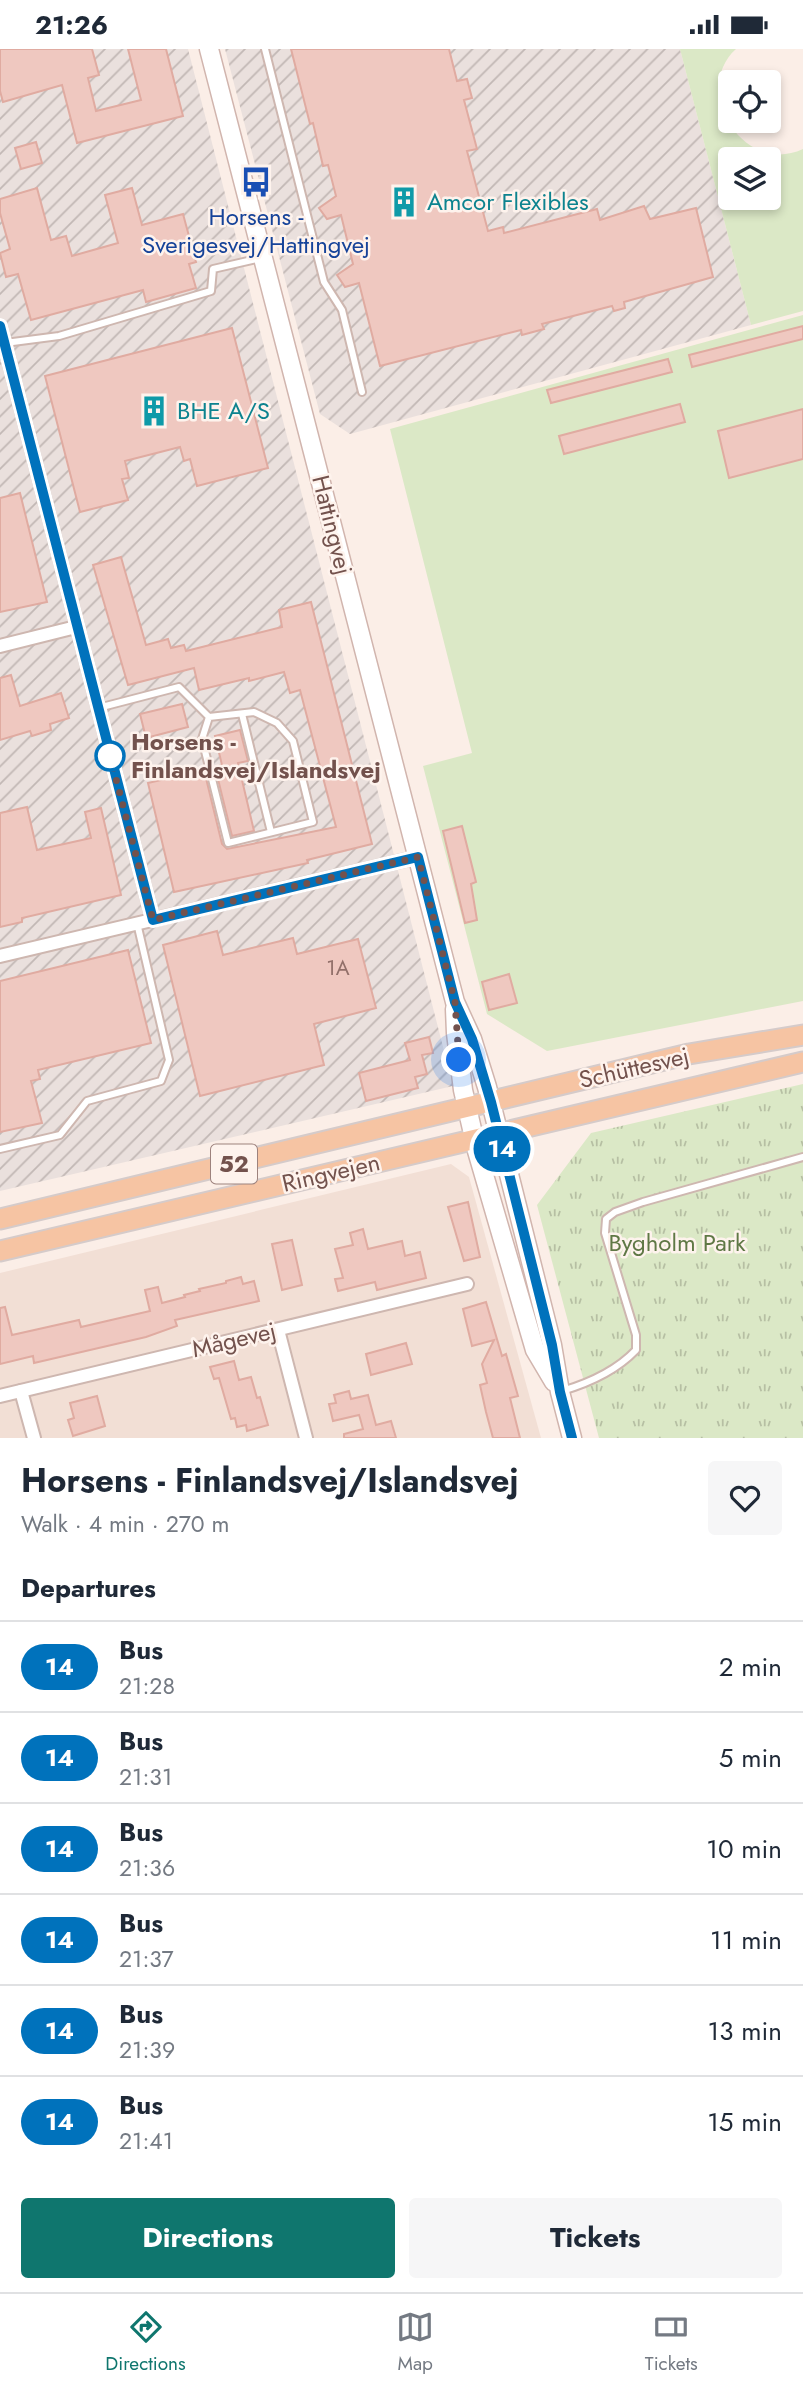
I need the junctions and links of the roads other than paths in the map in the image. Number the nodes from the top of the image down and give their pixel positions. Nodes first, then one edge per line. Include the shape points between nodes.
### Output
1 (209, 49) edge
2 (265, 49) edge
3 (263, 257) junction
4 (0, 326) edge
5 (2, 344) edge
6 (362, 392) dead end
7 (76, 627) junction
8 (0, 646) edge
9 (98, 708) junction
10 (243, 714) junction
11 (209, 717) junction
12 (271, 832) junction
13 (418, 857) junction
14 (153, 920) junction
15 (137, 923) junction
16 (0, 956) edge
17 (455, 1002) junction
18 (803, 1035) edge
19 (803, 1062) edge
20 (491, 1102) junction
21 (467, 1108) junction
22 (499, 1133) junction
23 (474, 1140) junction
24 (0, 1149) edge
25 (803, 1157) edge
26 (0, 1219) edge
27 (0, 1251) edge
28 (467, 1284) dead end
29 (278, 1330) junction
30 (21, 1391) junction
31 (560, 1392) junction
32 (0, 1396) edge
33 (34, 1438) edge
34 (306, 1438) edge
35 (572, 1438) edge

1 - 3 street, Hattingvej
2 - 6 lane via 324,282 342,310
3 - 5 lane via 213,269 211,291 59,336
3 - 13 street, Hattingvej
4 - 5 street
5 - 7 street
7 - 8 street
7 - 9 street
9 - 11 lane via 179,687
9 - 14 street
10 - 11 lane
10 - 12 lane
10 - 12 lane via 254,712 277,723 293,741 313,822
11 - 12 lane via 202,739 228,843
13 - 14 street
13 - 17 street, Hattingvej
14 - 15 street
15 - 16 street
15 - 24 lane via 169,1060 161,1081 87,1101 60,1135
17 - 20 street, Hattingvej
17 - 21 street, Hattingvej
18 - 20 main road, Schüttesvej / 52 via 689,1054
19 - 22 main road, Schüttesvej / 52
20 - 21 main road, Schüttesvej / 52
20 - 22 street, Hattingvej
21 - 23 street, Hattingvej
21 - 26 main road, Ringvejen / 52
22 - 23 main road, Ringvejen / 52
22 - 31 street, Hattingvej
23 - 27 main road, Ringvejen / 52
23 - 31 street, Hattingvej via 534,1350
25 - 31 lane via 643,1202 606,1219 605,1233 636,1335 636,1350 588,1383
28 - 29 street, Mågevej
29 - 30 street, Mågevej
29 - 34 street
30 - 32 street, Mågevej
30 - 33 street
31 - 35 street

